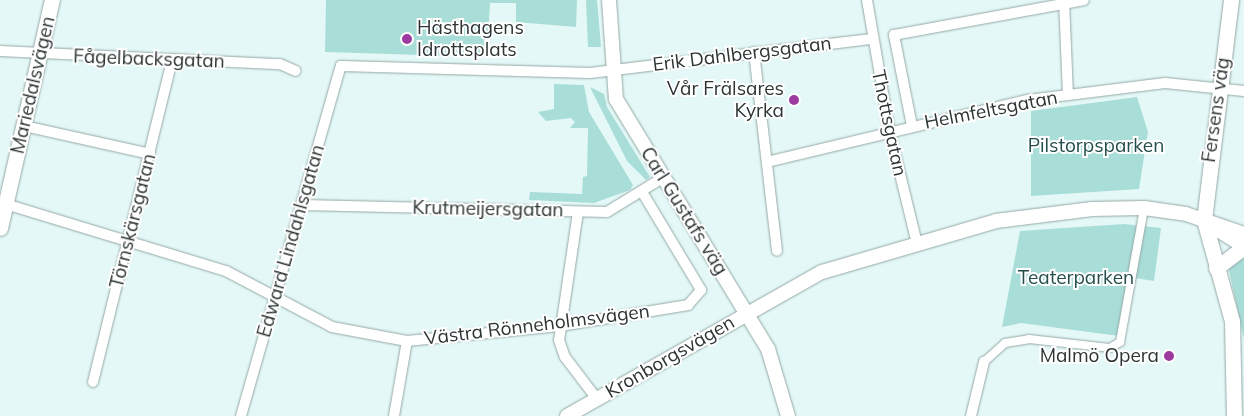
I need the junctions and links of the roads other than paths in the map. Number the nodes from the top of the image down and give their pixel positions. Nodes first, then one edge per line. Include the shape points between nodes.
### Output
1 (52, 0) edge
2 (610, 0) edge
3 (867, 0) edge
4 (1084, 0) edge
5 (1231, 0) edge
6 (1064, 2) edge
7 (872, 39) junction
8 (0, 51) edge
9 (754, 52) junction
10 (40, 54) junction
11 (172, 61) junction
12 (612, 70) junction
13 (296, 71) dead end
14 (1219, 86) junction
15 (1244, 90) edge
16 (1068, 95) junction
17 (24, 126) junction
18 (912, 126) junction
19 (890, 133) junction
20 (150, 154) junction
21 (767, 162) junction
22 (664, 177) junction
23 (642, 192) junction
24 (3, 204) edge
25 (302, 205) junction
26 (1144, 208) junction
27 (578, 212) junction
28 (1204, 220) junction
29 (0, 228) edge
30 (1244, 234) edge
31 (127, 241) junction
32 (917, 244) junction
33 (1244, 246) edge
34 (777, 252) dead end
35 (1216, 268) junction
36 (701, 290) joint
37 (274, 297) junction
38 (748, 313) junction
39 (560, 326) junction
40 (407, 341) junction
41 (984, 362) joint
42 (93, 382) dead end
43 (597, 399) junction
44 (241, 416) edge
45 (394, 416) edge
46 (567, 416) edge
47 (788, 416) edge
48 (971, 416) edge
49 (1234, 416) edge

1 - 10 main road, Mariedalsvägen
2 - 12 street, Carl Gustafs väg
3 - 7 street, Thottsgatan
4 - 6 street
5 - 14 main road, Fersens väg
6 - 16 street
6 - 18 street, Thottsgatan via 894,35
7 - 9 street, Erik Dahlbergsgatan
7 - 19 street, Thottsgatan
8 - 10 street, Fågelbacksgatan
9 - 12 street, Erik Dahlbergsgatan
9 - 21 street
10 - 11 street, Fågelbacksgatan
10 - 17 main road, Mariedalsvägen
11 - 13 street, Fågelbacksgatan via 280,64
11 - 20 street, Törnskärsgatan
12 - 22 street, Carl Gustafs väg via 618,104
12 - 25 street, Edward Lindahlsgatan via 578,73 341,66
14 - 15 street, Helmfeltsgatan
14 - 16 street, Helmfeltsgatan via 1165,84
14 - 28 main road, Fersens väg
16 - 18 street, Helmfeltsgatan
17 - 20 street
17 - 24 main road, Mariedalsvägen
18 - 19 street, Helmfeltsgatan
19 - 21 street, Helmfeltsgatan
19 - 32 street, Thottsgatan
20 - 31 street, Törnskärsgatan
21 - 34 street
22 - 23 street, Krutmeijersgatan
22 - 38 street, Carl Gustafs väg
23 - 27 street, Krutmeijersgatan via 607,212
23 - 36 street, Carl Gustafs väg
24 - 29 main road, Mariedalsvägen
24 - 31 street, Västra Rönneholmsvägen
25 - 27 street, Krutmeijersgatan
25 - 37 street, Edward Lindahlsgatan
26 - 28 street, Kronborgsvägen
26 - 32 street, Kronborgsvägen via 1027,215
26 - 41 street via 1120,342 1110,348 1029,339 1005,343
27 - 39 street
28 - 30 street, Kronborgsvägen
28 - 33 street via 1226,239
28 - 35 main road
31 - 37 street, Västra Rönneholmsvägen via 226,271
31 - 42 street, Törnskärsgatan
32 - 38 street, Kronborgsvägen via 822,272
33 - 35 main road
35 - 49 main road via 1234,339
36 - 39 street, Västra Rönneholmsvägen via 688,305
37 - 40 street, Västra Rönneholmsvägen via 332,327
37 - 44 street, Edward Lindahlsgatan
38 - 43 street, Kronborgsvägen
38 - 47 street, Carl Gustafs väg via 768,349
39 - 40 street, Västra Rönneholmsvägen
39 - 43 street via 564,357
40 - 45 street
41 - 48 street
43 - 46 street, Kronborgsvägen

